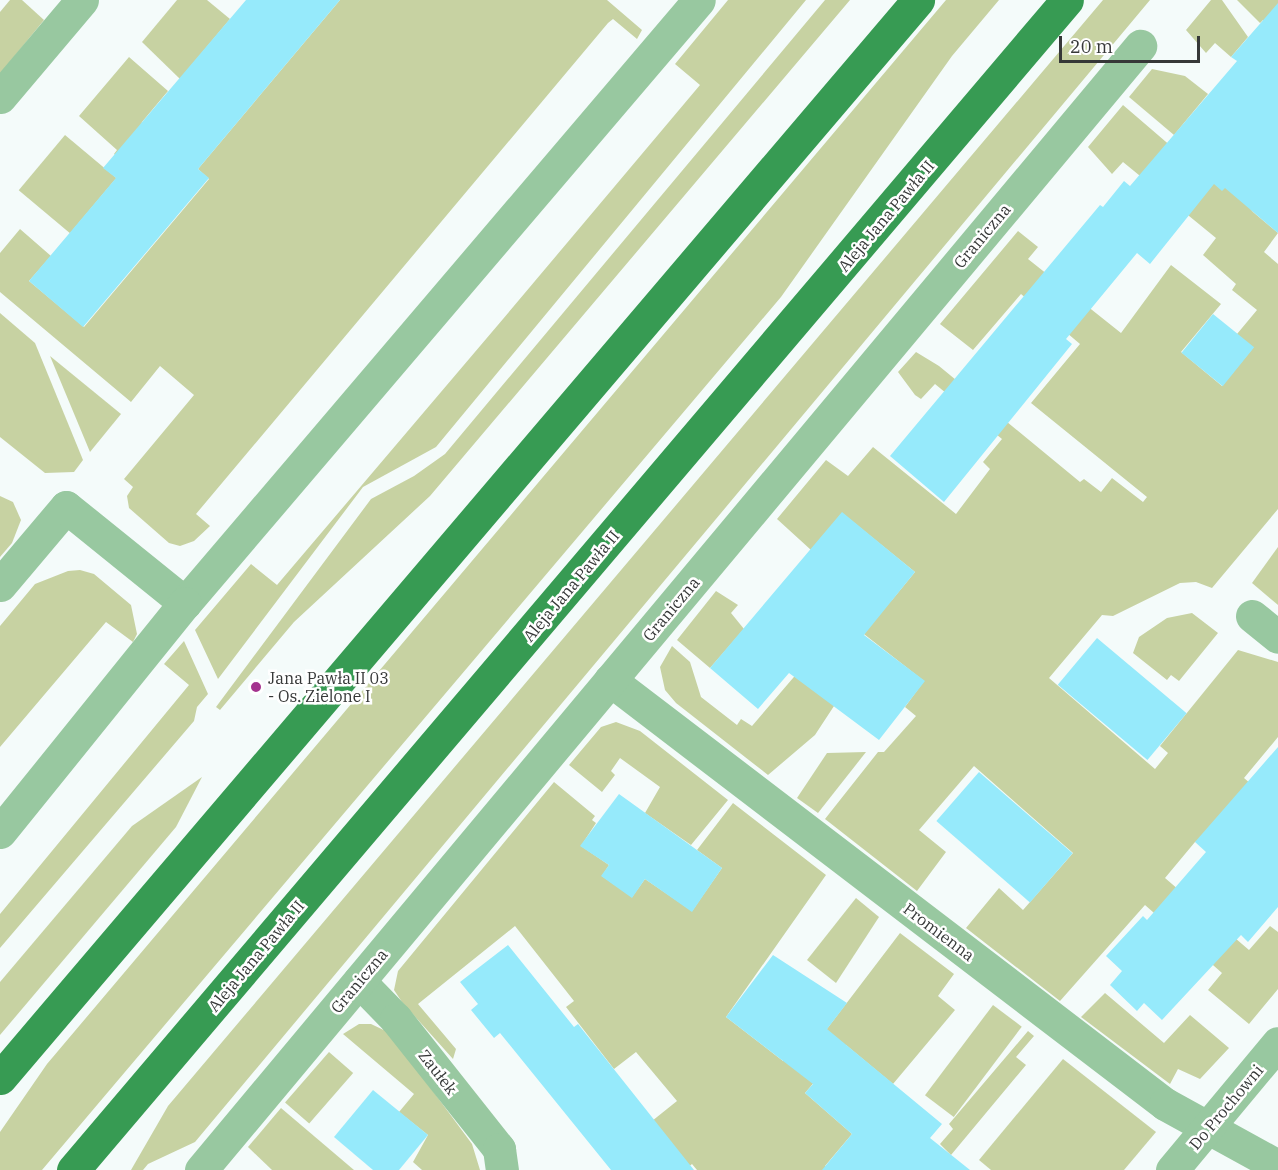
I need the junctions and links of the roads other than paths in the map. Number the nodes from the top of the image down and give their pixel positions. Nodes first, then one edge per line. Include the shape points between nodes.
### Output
1 (82, 0) edge
2 (699, 0) edge
3 (918, 0) edge
4 (1067, 0) edge
5 (1140, 46) dead end
6 (0, 97) edge
7 (0, 585) edge
8 (185, 603) junction
9 (1252, 616) dead end
10 (1278, 637) edge
11 (610, 680) junction
12 (0, 832) edge
13 (359, 981) junction
14 (1278, 1043) edge
15 (0, 1078) edge
16 (1208, 1131) junction
17 (1278, 1166) edge
18 (73, 1170) edge
19 (201, 1170) edge
20 (502, 1170) edge
21 (1172, 1170) edge

1 - 6 street
2 - 8 street
3 - 15 main road
4 - 18 main road, Aleja Jana Pawła II
5 - 11 street, Graniczna
7 - 8 street via 66,507
8 - 12 street
9 - 10 street
11 - 13 street, Graniczna
11 - 16 street, Promienna via 1166,1104
13 - 19 street, Graniczna
13 - 20 street, Zaułek via 396,1019 499,1149
14 - 16 street, Do Prochowni
16 - 17 street, Promienna
16 - 21 street, Do Prochowni

